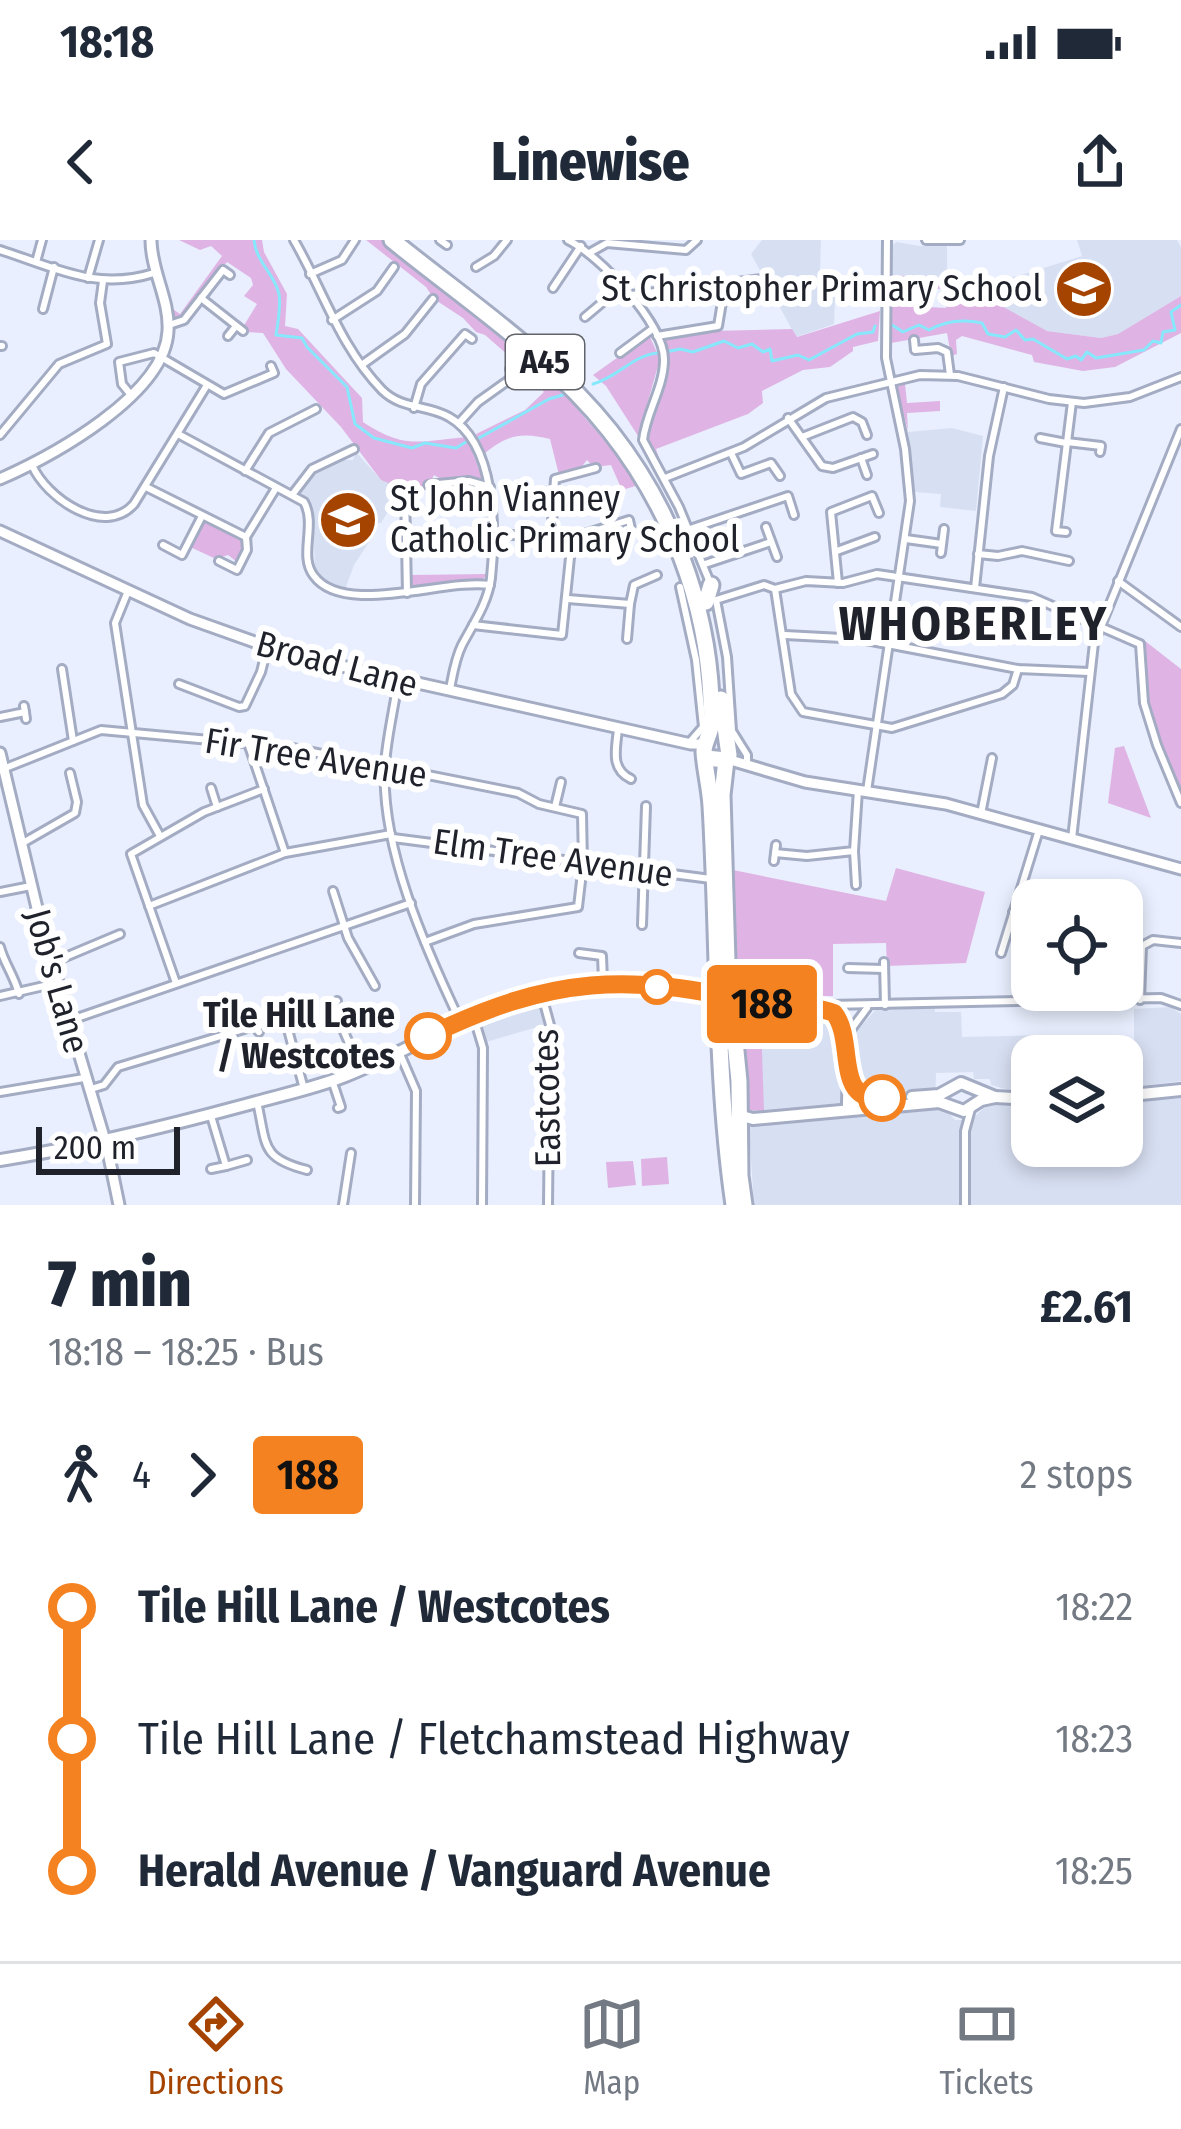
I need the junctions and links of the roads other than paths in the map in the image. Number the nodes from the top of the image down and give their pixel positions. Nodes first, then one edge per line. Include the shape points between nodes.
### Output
1 (42, 240) edge
2 (99, 240) edge
3 (152, 240) edge
4 (294, 240) edge
5 (355, 240) edge
6 (392, 240) edge
7 (406, 240) edge
8 (507, 240) edge
9 (568, 240) edge
10 (697, 240) edge
11 (886, 240) edge
12 (926, 240) edge
13 (960, 240) edge
14 (581, 246) junction
15 (0, 250) edge
16 (591, 251) junction
17 (37, 262) junction
18 (54, 267) junction
19 (482, 267) dead end
20 (394, 268) dead end
21 (227, 270) dead end
22 (154, 273) junction
23 (310, 274) junction
24 (88, 278) junction
25 (103, 281) junction
26 (725, 282) junction
27 (759, 282) dead end
28 (623, 285) junction
29 (558, 286) dead end
30 (631, 295) junction
31 (201, 298) junction
32 (433, 299) dead end
33 (43, 309) dead end
34 (591, 316) dead end
35 (332, 320) junction
36 (169, 325) junction
37 (468, 333) dead end
38 (655, 333) junction
39 (228, 336) dead end
40 (915, 350) dead end
41 (620, 352) dead end
42 (162, 357) junction
43 (363, 364) junction
44 (276, 370) dead end
45 (515, 372) dead end
46 (950, 375) junction
47 (1181, 377) edge
48 (890, 382) junction
49 (207, 385) junction
50 (1004, 387) junction
51 (131, 395) junction
52 (1072, 402) junction
53 (414, 408) junction
54 (314, 414) dead end
55 (788, 418) junction
56 (459, 423) junction
57 (1181, 429) edge
58 (178, 434) junction
59 (0, 435) edge
60 (867, 435) dead end
61 (802, 437) junction
62 (1040, 438) dead end
63 (1067, 443) junction
64 (1100, 452) dead end
65 (731, 453) junction
66 (350, 454) dead end
67 (873, 454) dead end
68 (861, 458) junction
69 (32, 465) junction
70 (590, 467) dead end
71 (245, 470) junction
72 (2, 474) edge
73 (741, 474) junction
74 (867, 475) dead end
75 (780, 476) dead end
76 (665, 478) junction
77 (433, 481) dead end
78 (146, 487) junction
79 (276, 487) junction
80 (490, 487) junction
81 (746, 488) dead end
82 (405, 489) dead end
83 (292, 495) junction
84 (879, 513) dead end
85 (794, 515) dead end
86 (202, 516) junction
87 (631, 523) dead end
88 (766, 527) dead end
89 (690, 529) junction
90 (944, 529) dead end
91 (1046, 530) dead end
92 (0, 531) edge
93 (1056, 531) junction
94 (1066, 532) dead end
95 (491, 534) junction
96 (246, 537) junction
97 (551, 537) junction
98 (572, 538) junction
99 (875, 538) dead end
100 (906, 539) junction
101 (771, 542) junction
102 (864, 542) junction
103 (163, 545) dead end
104 (837, 551) junction
105 (869, 554) dead end
106 (978, 554) junction
107 (777, 557) dead end
108 (219, 561) dead end
109 (1069, 561) dead end
110 (705, 564) junction
111 (657, 575) dead end
112 (900, 578) junction
113 (1118, 581) junction
114 (838, 583) junction
115 (490, 585) junction
116 (680, 587) dead end
117 (975, 588) junction
118 (128, 589) junction
119 (775, 589) junction
120 (407, 593) junction
121 (712, 595) junction
122 (568, 599) junction
123 (630, 604) junction
124 (473, 625) junction
125 (1101, 625) junction
126 (1181, 627) edge
127 (784, 634) junction
128 (627, 641) dead end
129 (890, 643) junction
130 (267, 648) junction
131 (62, 668) dead end
132 (1018, 668) junction
133 (1089, 672) junction
134 (398, 681) junction
135 (179, 684) dead end
136 (449, 693) junction
137 (25, 713) dead end
138 (0, 717) edge
139 (619, 725) junction
140 (876, 728) junction
141 (132, 733) junction
142 (73, 741) junction
143 (248, 743) junction
144 (700, 748) junction
145 (0, 753) edge
146 (728, 754) junction
147 (993, 757) dead end
148 (748, 764) junction
149 (385, 766) junction
150 (4, 769) junction
151 (70, 772) dead end
152 (631, 779) dead end
153 (561, 782) dead end
154 (211, 788) dead end
155 (264, 789) junction
156 (862, 791) junction
157 (4, 796) edge
158 (1181, 803) edge
159 (646, 806) dead end
160 (217, 807) junction
161 (555, 807) junction
162 (981, 814) junction
163 (1039, 830) junction
164 (160, 836) junction
165 (393, 836) junction
166 (1072, 839) junction
167 (20, 844) junction
168 (854, 851) junction
169 (285, 853) junction
170 (775, 853) dead end
171 (583, 864) junction
172 (1181, 869) edge
173 (643, 872) junction
174 (1023, 879) edge
175 (712, 880) junction
176 (31, 886) junction
177 (856, 886) dead end
178 (333, 891) dead end
179 (0, 892) edge
180 (411, 903) junction
181 (149, 906) junction
182 (1011, 917) edge
183 (642, 925) dead end
184 (344, 926) junction
185 (120, 934) dead end
186 (425, 941) junction
187 (1181, 943) edge
188 (1143, 945) edge
189 (0, 947) edge
190 (579, 953) dead end
191 (1001, 953) dead end
192 (722, 962) junction
193 (51, 963) junction
194 (853, 969) dead end
195 (603, 982) junction
196 (57, 983) junction
197 (176, 983) junction
198 (375, 986) dead end
199 (678, 988) junction
200 (695, 990) junction
201 (541, 992) junction
202 (726, 993) junction
203 (19, 994) junction
204 (0, 996) edge
205 (1143, 1000) edge
206 (1011, 1003) edge
207 (332, 1004) dead end
208 (885, 1005) junction
209 (1181, 1005) edge
210 (870, 1006) junction
211 (828, 1007) junction
212 (281, 1017) dead end
213 (734, 1017) junction
214 (466, 1018) junction
215 (68, 1021) junction
216 (256, 1026) dead end
217 (719, 1028) junction
218 (847, 1035) junction
219 (398, 1051) junction
220 (360, 1070) junction
221 (848, 1070) junction
222 (332, 1081) junction
223 (86, 1084) junction
224 (304, 1089) junction
225 (974, 1089) junction
226 (949, 1090) junction
227 (1181, 1090) edge
228 (0, 1092) edge
229 (1143, 1094) edge
230 (995, 1097) junction
231 (1011, 1098) edge
232 (256, 1102) junction
233 (726, 1103) junction
234 (963, 1107) junction
235 (338, 1108) dead end
236 (848, 1110) junction
237 (822, 1111) junction
238 (211, 1114) junction
239 (739, 1116) junction
240 (790, 1117) junction
241 (104, 1138) junction
242 (739, 1143) junction
243 (351, 1153) dead end
244 (0, 1160) edge
245 (247, 1160) dead end
246 (226, 1166) junction
247 (212, 1169) dead end
248 (307, 1170) dead end
249 (118, 1205) edge
250 (343, 1205) edge
251 (415, 1205) edge
252 (482, 1205) edge
253 (548, 1205) edge
254 (734, 1205) edge
255 (744, 1205) edge
256 (965, 1205) edge

1 - 17 street
2 - 24 street
3 - 22 street
4 - 23 street
5 - 23 street via 342,260
6 - 144 highway, A45 via 558,374 628,455 692,585 712,725
7 - 121 highway, A45 via 525,330 611,417
8 - 19 street
9 - 14 street
10 - 16 street via 686,250 607,243
11 - 48 street
12 - 13 street
14 - 16 street
14 - 29 street
15 - 17 street
16 - 28 street
17 - 18 street
18 - 24 street
18 - 33 street
20 - 35 street via 377,292
21 - 31 street
22 - 25 street
22 - 36 street
23 - 35 street
24 - 25 street
25 - 59 street via 107,344 59,364
26 - 27 street
26 - 30 street
26 - 38 street via 716,329
28 - 30 street
28 - 34 street
30 - 38 street
31 - 36 street
31 - 39 street via 240,328
32 - 43 street via 405,334
35 - 43 street
36 - 42 street
37 - 53 street via 421,384
38 - 41 street
38 - 76 street via 664,363 643,440
40 - 46 street via 944,350
42 - 49 street
42 - 51 street
42 - 51 street via 119,362
43 - 53 street via 388,396
44 - 49 street via 226,394
45 - 56 street
46 - 48 street
46 - 50 street
47 - 52 street via 1130,398
48 - 55 street via 826,398
48 - 100 street via 909,474
49 - 58 street
50 - 52 street
50 - 106 street
51 - 69 street
52 - 63 street
53 - 56 street
54 - 71 street via 269,433
55 - 61 street
55 - 65 street
56 - 80 street
57 - 113 street
58 - 71 street
58 - 78 street
60 - 61 street via 853,417
61 - 68 street via 822,466
62 - 63 street
63 - 64 street
63 - 93 street
65 - 73 street
65 - 76 street
66 - 83 street via 312,469
67 - 68 street
68 - 74 street
69 - 72 street
69 - 78 street via 44,486 96,517 126,513
70 - 97 street via 555,479
71 - 79 street
73 - 75 street via 771,464
73 - 81 street
76 - 89 street
77 - 80 street
78 - 86 street
79 - 83 street
79 - 96 street
80 - 95 street
82 - 120 street
83 - 120 street via 310,514 315,578 370,595
84 - 104 street via 872,496 832,510
85 - 89 street via 788,496
86 - 96 street
86 - 103 street via 182,555
87 - 98 street
88 - 101 street
89 - 110 street
90 - 100 street via 942,549
91 - 93 street
92 - 118 street, Broad Lane
93 - 94 street
95 - 97 street
95 - 115 street
96 - 108 street via 237,570
97 - 98 street
98 - 122 street
99 - 102 street
100 - 112 street
101 - 107 street
101 - 110 street
102 - 104 street
102 - 105 street
104 - 114 street
106 - 109 street
106 - 117 street
110 - 121 street
111 - 123 street via 634,585
112 - 114 street
112 - 117 street
112 - 129 street
113 - 125 street
113 - 126 street
114 - 119 street via 806,580
115 - 120 street
115 - 124 street
116 - 144 street via 696,660
117 - 125 street via 1037,598
118 - 130 street, Broad Lane
118 - 141 street via 115,623
119 - 121 street
119 - 127 street
121 - 146 highway, A45
121 - 148 street via 728,657 732,731
122 - 123 street
122 - 124 street via 559,636
123 - 128 street
124 - 136 street
125 - 133 street
125 - 158 street via 1142,648 1150,723
127 - 129 street
127 - 140 street via 796,706
129 - 132 street
129 - 140 street
130 - 134 street, Broad Lane
130 - 135 street via 242,707
131 - 142 street
132 - 133 street
132 - 140 street via 1002,694
133 - 166 street
134 - 136 street, Broad Lane
134 - 149 street
136 - 139 street, Broad Lane
137 - 138 street
139 - 144 street, Broad Lane
139 - 152 street via 616,765
140 - 156 street
141 - 142 street, Fir Tree Avenue via 99,730
141 - 143 street, Fir Tree Avenue
141 - 164 street via 143,805
142 - 150 street, Fir Tree Avenue
143 - 149 street, Fir Tree Avenue
143 - 155 street
144 - 146 highway
144 - 175 highway, A45 via 712,807
145 - 150 street, Job's Lane
146 - 148 street
146 - 192 highway, A45
147 - 162 street
148 - 156 street
149 - 161 street, Fir Tree Avenue
149 - 165 street
150 - 157 street, Job's Lane
151 - 167 street via 75,813
153 - 161 street
154 - 160 street
155 - 160 street
155 - 169 street
156 - 162 street
156 - 168 street
157 - 167 street, Job's Lane
159 - 173 street
160 - 164 street
161 - 171 street via 583,816
162 - 163 street
163 - 166 street
163 - 174 street
164 - 181 street via 131,854
165 - 169 street, Elm Tree Avenue
165 - 171 street, Elm Tree Avenue
165 - 180 street
166 - 172 street
167 - 176 street, Job's Lane
168 - 170 street
168 - 177 street
169 - 181 street, Elm Tree Avenue
171 - 173 street, Elm Tree Avenue
171 - 186 street via 576,908 471,924
173 - 175 street, Elm Tree Avenue
173 - 183 street
175 - 192 highway, A45
176 - 179 street
176 - 193 street, Job's Lane
178 - 184 street
180 - 184 street
180 - 186 street
181 - 197 street
182 - 191 street
184 - 197 street
184 - 198 street
185 - 193 street
186 - 214 street
187 - 188 street
189 - 203 street
190 - 195 street via 602,956
192 - 202 highway, A45
192 - 202 main road via 733,982
193 - 196 street, Job's Lane
194 - 208 street via 884,965
195 - 199 main road
195 - 201 main road
196 - 203 street
196 - 215 street, Job's Lane
197 - 215 street
199 - 200 main road
199 - 202 main road
200 - 202 main road
200 - 217 main road via 713,1002
201 - 214 main road
201 - 253 street, Eastcotes via 550,1025
202 - 211 main road via 786,1008
202 - 213 highway, A45
202 - 217 highway, A45
203 - 204 street
205 - 209 street
206 - 208 street
207 - 220 street
208 - 210 street
210 - 211 street
210 - 218 street
211 - 213 main road
211 - 218 main road
212 - 224 street
213 - 233 highway
213 - 239 highway, A45
214 - 219 main road
214 - 252 street via 484,1048
215 - 223 street, Job's Lane
216 - 223 street via 185,1054 113,1069 104,1085
217 - 233 highway, A45
218 - 221 main road
219 - 220 main road
219 - 251 street via 415,1088
220 - 222 main road
221 - 226 main road via 854,1090 870,1099
221 - 236 main road
221 - 237 main road via 844,1092
222 - 224 main road
222 - 235 street
223 - 228 street
223 - 241 street, Job's Lane
224 - 232 main road
225 - 226 main road via 961,1083
225 - 230 main road
225 - 234 main road
226 - 234 main road
227 - 229 main road
230 - 231 main road
230 - 234 main road
232 - 238 main road
232 - 248 street via 270,1154
233 - 239 main road
233 - 254 highway, A45
234 - 236 main road
234 - 256 street
236 - 237 main road
237 - 240 main road
238 - 241 main road
238 - 246 street
239 - 240 main road
239 - 242 highway, A45
240 - 242 main road via 756,1126
241 - 244 main road
241 - 249 street, Job's Lane
242 - 255 highway, A45
243 - 250 street
245 - 246 street
246 - 247 street

